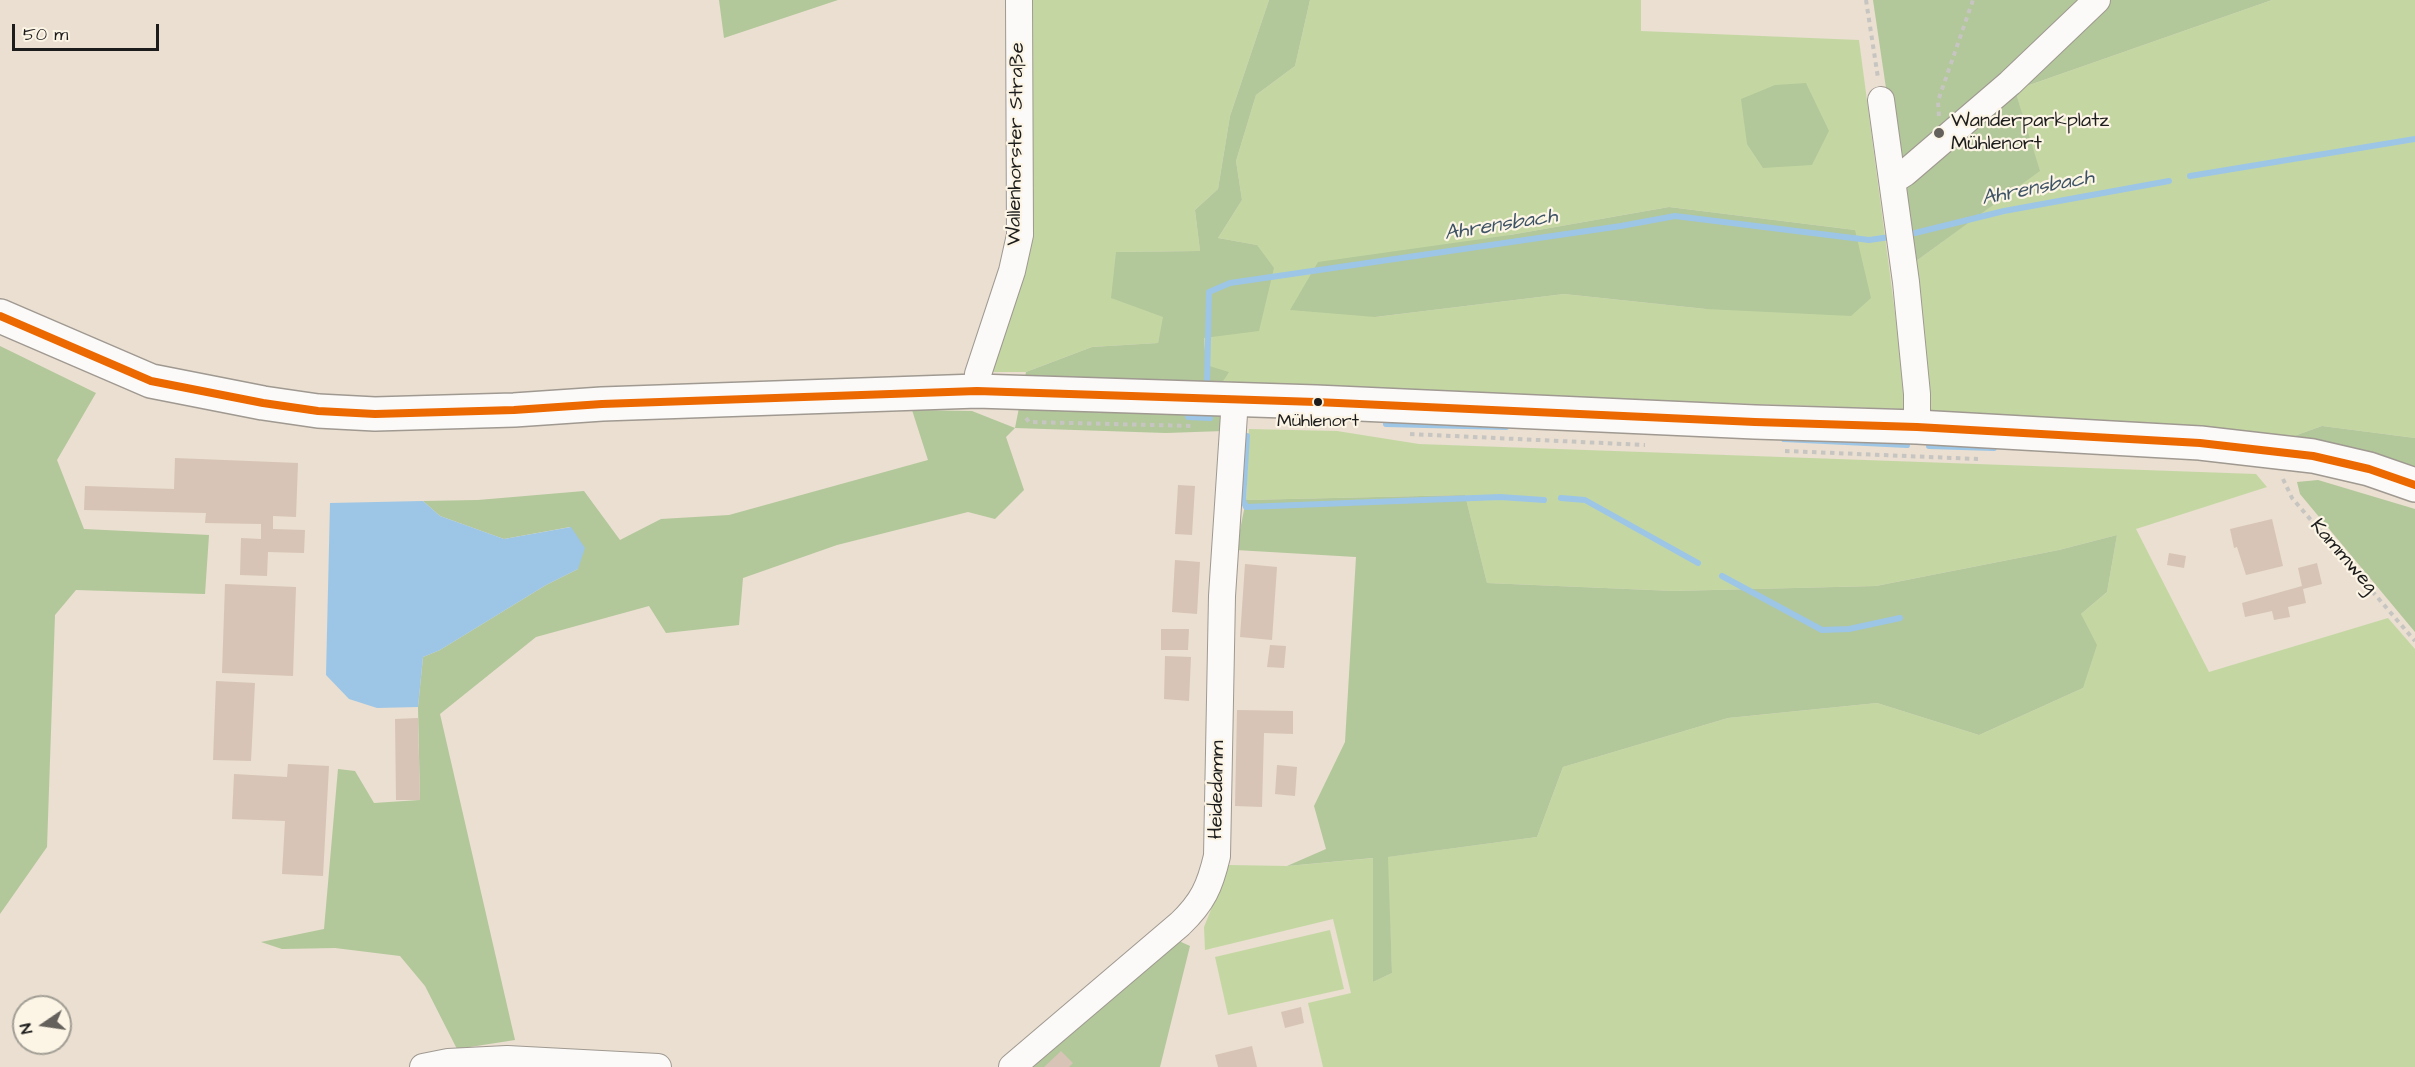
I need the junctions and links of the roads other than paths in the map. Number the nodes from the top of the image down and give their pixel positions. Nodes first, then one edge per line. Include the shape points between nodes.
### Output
1 (1019, 0) edge
2 (2097, 0) edge
3 (1881, 100) road end
4 (1894, 180) junction
5 (0, 316) edge
6 (977, 390) junction
7 (1234, 412) junction
8 (1917, 427) junction
9 (2415, 485) edge
10 (423, 1067) edge
11 (658, 1067) edge
12 (1012, 1067) edge

1 - 6 street, Wallenhorster Straße via 1020,235 978,374
2 - 4 street via 2010,83
3 - 4 street
4 - 8 street via 1917,394
5 - 6 main road via 151,381 318,411 375,414 514,410
6 - 7 main road
7 - 8 main road
7 - 12 street, Heidedamm via 1222,596 1217,856 1209,887 1180,924
8 - 9 main road via 2273,450 2369,468
10 - 11 street via 507,1059

